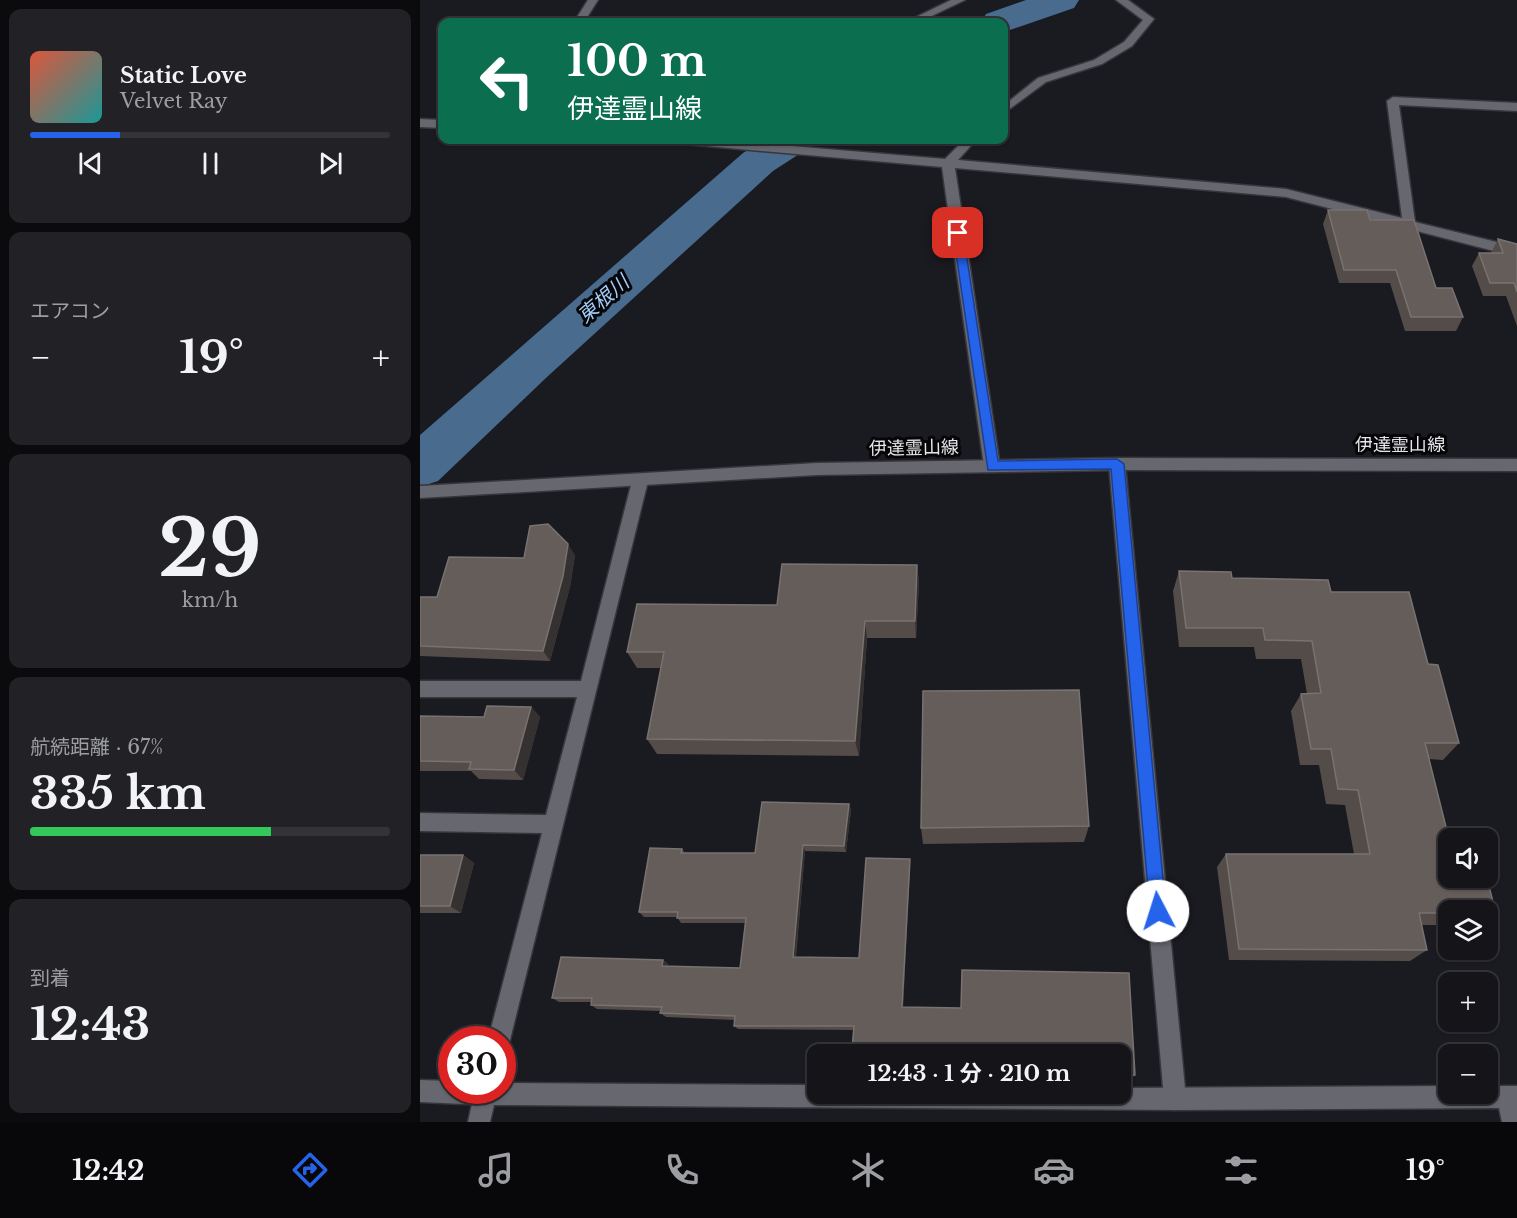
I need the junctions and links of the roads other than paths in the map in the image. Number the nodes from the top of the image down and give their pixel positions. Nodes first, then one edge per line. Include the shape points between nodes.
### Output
1 (593, 0) edge
2 (960, 0) edge
3 (1121, 0) edge
4 (582, 18) edge
5 (920, 18) edge
6 (1008, 107) edge
7 (1517, 107) edge
8 (420, 123) edge
9 (438, 124) edge
10 (753, 144) edge
11 (966, 144) edge
12 (948, 163) junction
13 (1409, 225) junction
14 (1517, 252) edge
15 (1117, 464) junction
16 (1517, 465) edge
17 (992, 466) junction
18 (640, 481) junction
19 (420, 492) edge
20 (420, 689) edge
21 (587, 689) junction
22 (420, 822) edge
23 (553, 824) junction
24 (502, 1026) edge
25 (420, 1091) edge
26 (438, 1091) edge
27 (516, 1092) edge
28 (1512, 1097) edge
29 (1175, 1099) junction
30 (483, 1104) edge
31 (479, 1122) edge
32 (1513, 1122) edge

1 - 4 street
2 - 5 street
3 - 6 street via 1149,19 1128,44 1098,62 1042,80
7 - 13 street via 1393,101
8 - 9 street
10 - 12 street
11 - 12 street
12 - 13 street via 1286,194
12 - 17 street
13 - 14 street
15 - 16 street, 伊達霊山線
15 - 17 street, 伊達霊山線
15 - 29 street
17 - 18 street, 伊達霊山線 via 817,469
18 - 19 street, 伊達霊山線
18 - 21 street
20 - 21 street
21 - 23 street
22 - 23 street
23 - 24 street
25 - 26 street
27 - 29 street
28 - 29 street
28 - 32 street
30 - 31 street

